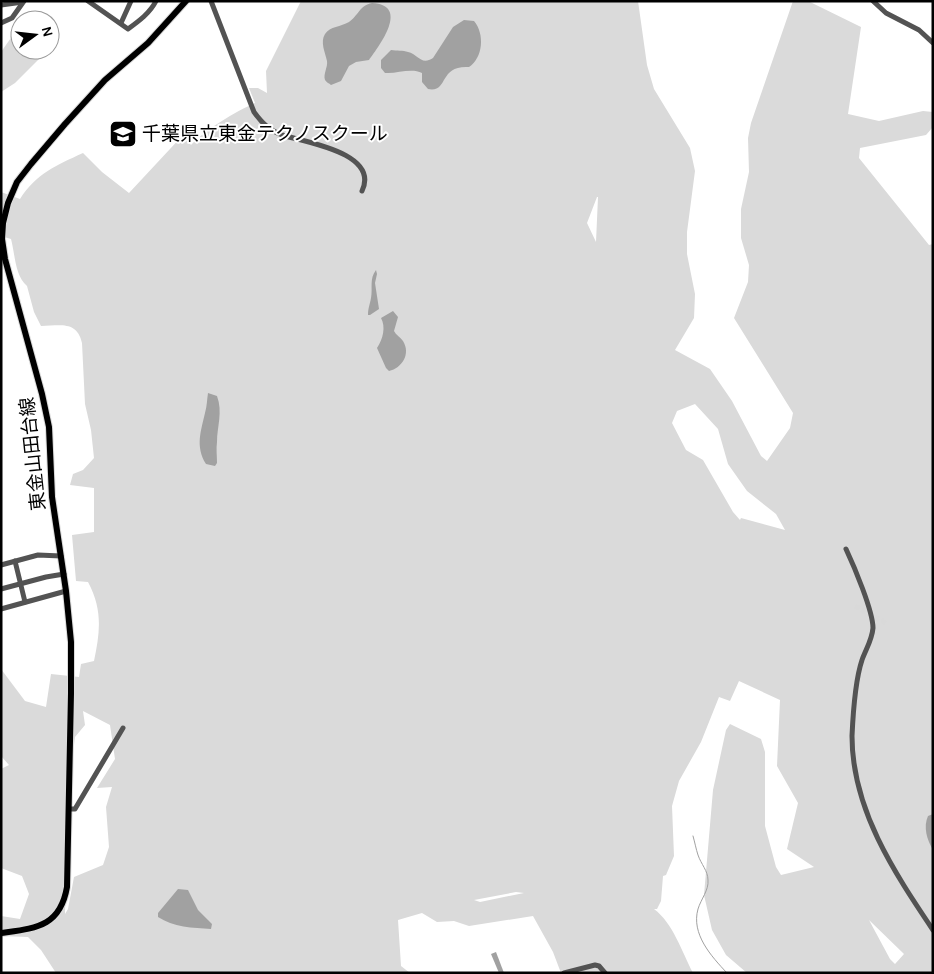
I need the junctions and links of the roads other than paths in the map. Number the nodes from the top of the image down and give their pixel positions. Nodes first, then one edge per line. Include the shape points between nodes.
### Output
1 (88, 1) edge
2 (131, 1) edge
3 (156, 1) edge
4 (186, 1) edge
5 (211, 1) edge
6 (873, 1) edge
7 (24, 2) edge
8 (1, 5) edge
9 (1, 23) edge
10 (121, 23) junction
11 (933, 43) edge
12 (362, 191) dead end
13 (2, 240) edge
14 (846, 549) dead end
15 (61, 556) junction
16 (15, 561) junction
17 (1, 565) edge
18 (64, 574) junction
19 (20, 584) junction
20 (1, 589) edge
21 (66, 591) junction
22 (25, 602) junction
23 (1, 609) edge
24 (123, 728) dead end
25 (69, 809) junction
26 (933, 930) edge
27 (1, 934) edge
28 (564, 973) edge
29 (605, 973) edge

1 - 10 street
2 - 10 street
3 - 10 street via 142,18 128,28
4 - 13 main road, 東金山田台線 via 148,43 105,80 31,164 8,203
5 - 12 street via 260,121 274,132 356,160 365,178
6 - 11 street via 886,13 919,30
7 - 8 street
7 - 9 street via 12,18
13 - 15 main road, 東金山田台線 via 49,427 52,497
14 - 26 street via 872,619 871,641 862,661 852,736 861,797 885,853
15 - 16 street via 38,555
15 - 18 main road, 東金山田台線
16 - 17 street
16 - 19 street
18 - 19 street
18 - 21 main road, 東金山田台線
19 - 20 street
19 - 22 street
21 - 22 street
21 - 25 main road, 東金山田台線 via 71,651
22 - 23 street
24 - 25 street via 75,809
25 - 27 main road, 東金山田台線 via 67,887 60,909 41,925
28 - 29 street via 599,966

